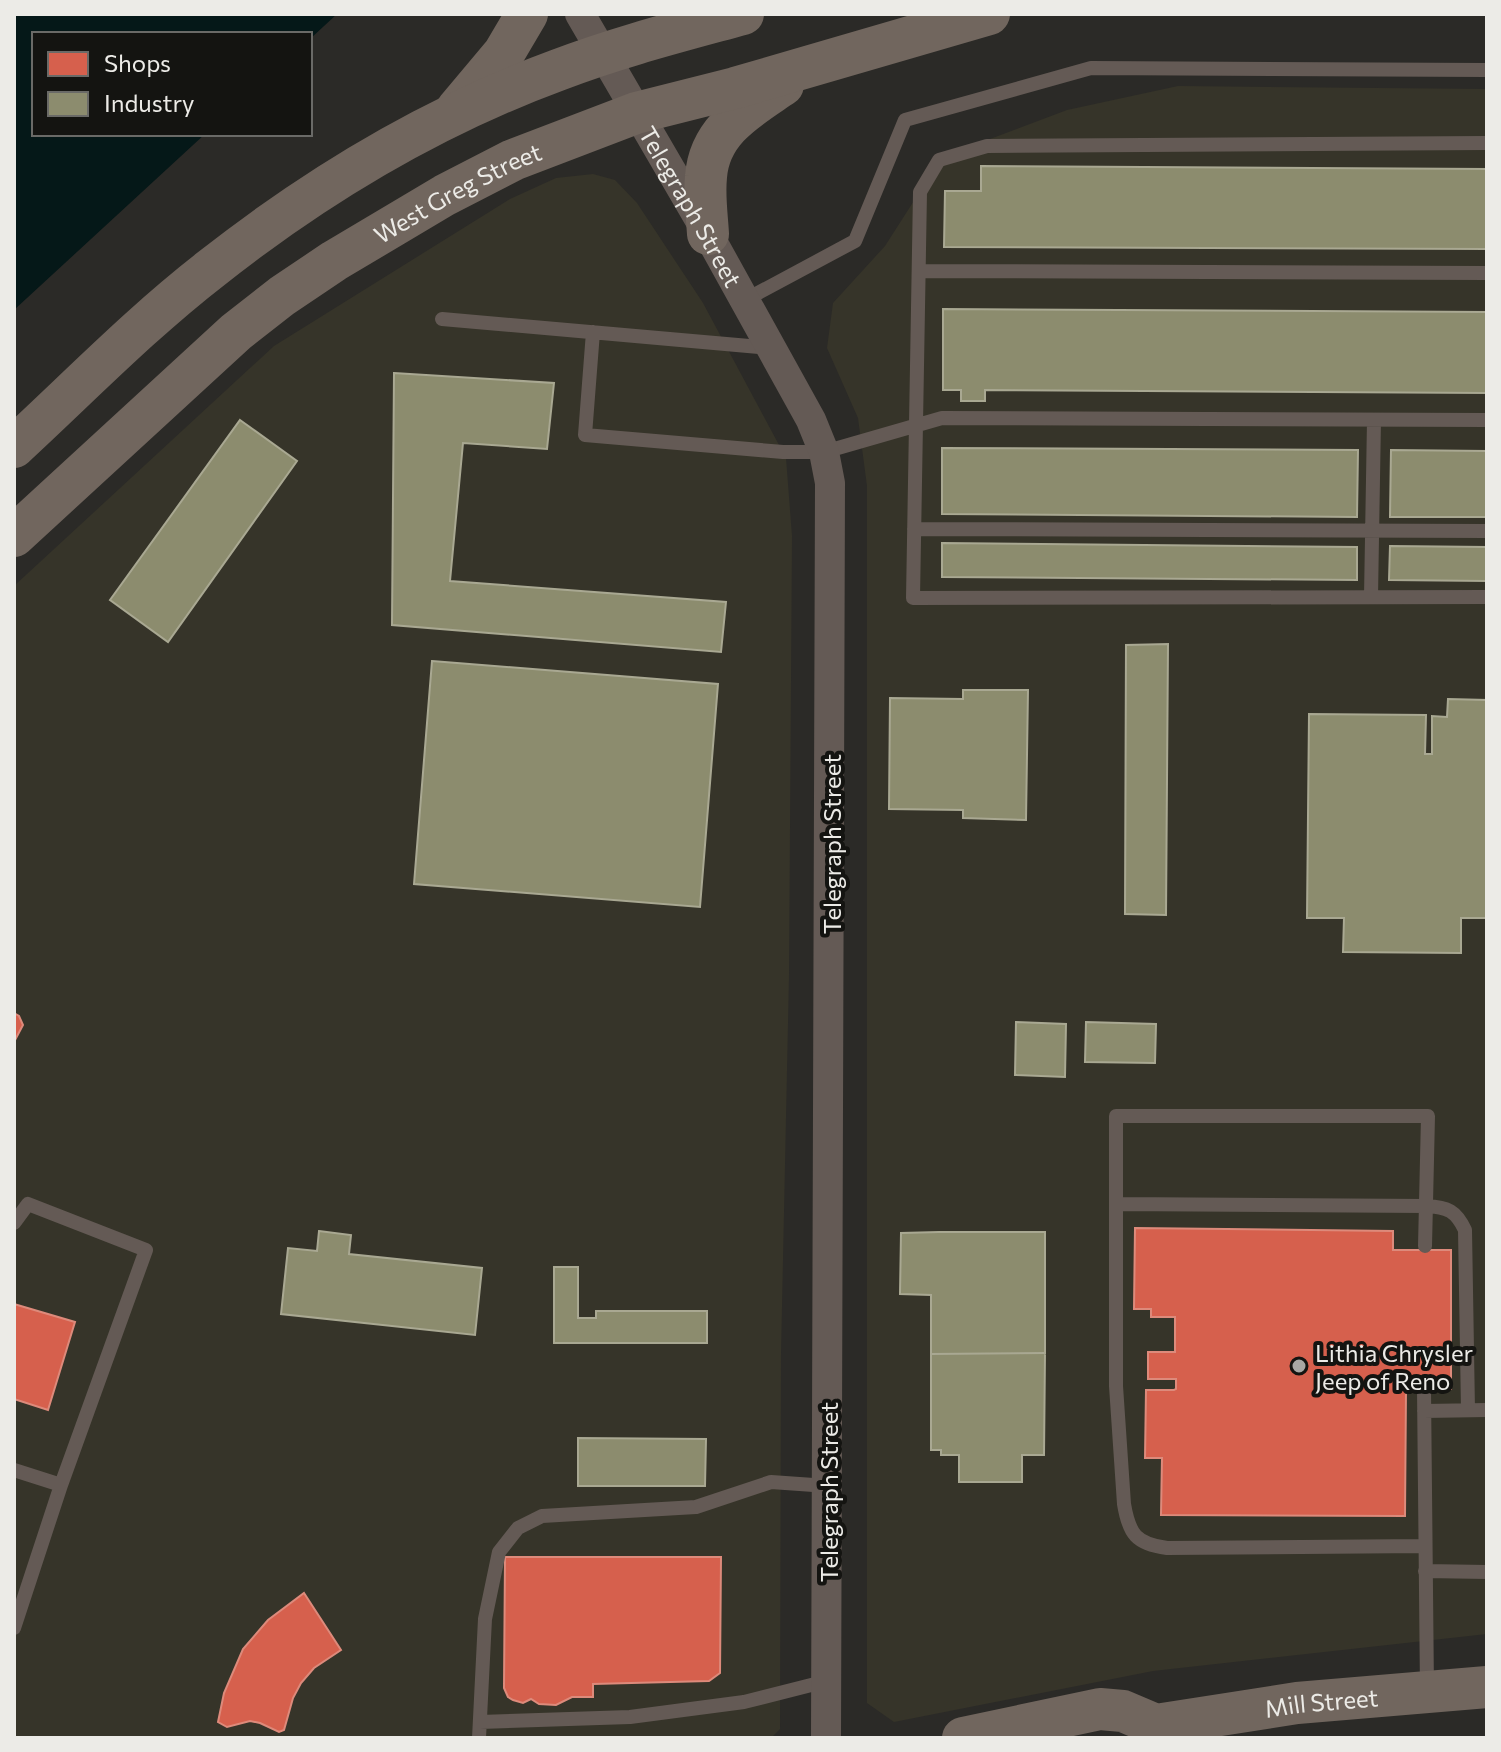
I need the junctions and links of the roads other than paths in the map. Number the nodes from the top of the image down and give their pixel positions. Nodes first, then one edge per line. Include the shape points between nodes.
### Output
1 (527, 14) edge
2 (580, 14) edge
3 (743, 14) edge
4 (989, 14) edge
5 (602, 54) junction
6 (809, 66) junction
7 (1487, 70) edge
8 (636, 113) junction
9 (450, 117) junction
10 (1487, 143) edge
11 (708, 234) junction
12 (919, 271) junction
13 (1487, 273) edge
14 (745, 300) junction
15 (442, 319) dead end
16 (593, 332) junction
17 (771, 348) junction
18 (1374, 420) junction
19 (1487, 420) edge
20 (916, 425) junction
21 (14, 447) edge
22 (824, 452) junction
23 (914, 529) junction
24 (1372, 531) junction
25 (1487, 531) edge
26 (14, 536) edge
27 (1371, 597) junction
28 (1487, 597) edge
29 (1116, 1204) junction
30 (1426, 1206) junction
31 (14, 1223) edge
32 (1425, 1246) dead end
33 (1424, 1390) dead end
34 (1468, 1410) junction
35 (1487, 1410) edge
36 (1424, 1411) junction
37 (14, 1470) edge
38 (61, 1485) junction
39 (828, 1486) junction
40 (1425, 1546) junction
41 (1425, 1571) junction
42 (1487, 1572) edge
43 (14, 1628) edge
44 (827, 1681) junction
45 (1487, 1687) edge
46 (1427, 1691) junction
47 (480, 1722) junction
48 (1150, 1732) edge
49 (479, 1738) edge
50 (826, 1738) edge
51 (963, 1738) edge

1 - 9 main road via 504,53
2 - 5 street, Telegraph Street
3 - 5 main road
4 - 6 main road, West Greg Street
5 - 8 street, Telegraph Street
5 - 9 main road
6 - 8 main road, West Greg Street
6 - 11 main road via 734,119 716,140 706,175
7 - 14 lane via 1091,68 905,120 855,241
8 - 11 street, Telegraph Street
8 - 26 main road, West Greg Street via 513,160 445,195 282,296
9 - 21 main road via 315,194 210,269
10 - 12 lane via 987,146 939,160 920,192
11 - 14 street, Telegraph Street
12 - 13 lane
12 - 20 lane
14 - 17 street, Telegraph Street
15 - 16 lane
16 - 17 lane
16 - 22 lane via 585,435
17 - 22 street, Telegraph Street
18 - 19 lane
18 - 20 lane via 942,418
18 - 24 lane
20 - 22 lane
20 - 23 lane
22 - 39 street, Telegraph Street via 832,531
23 - 24 lane
23 - 27 lane via 913,598
24 - 25 lane
24 - 27 lane
27 - 28 lane
29 - 30 lane
29 - 30 lane via 1116,1116 1428,1116
29 - 40 lane via 1116,1386 1124,1504 1134,1536 1148,1546 1167,1548
30 - 32 lane
30 - 34 lane via 1457,1213 1465,1230
31 - 38 lane via 28,1204 146,1250
33 - 36 lane
34 - 35 lane
34 - 36 lane
36 - 40 lane
37 - 38 lane
38 - 43 lane
39 - 44 street, Telegraph Street
39 - 47 lane via 771,1482 696,1507 542,1516 518,1528 499,1552 485,1619
40 - 41 lane
41 - 42 lane
41 - 46 lane
44 - 47 lane via 744,1702 630,1717
44 - 50 street, Telegraph Street
45 - 46 main road, Mill Street
46 - 48 main road, Mill Street via 1297,1703
47 - 49 lane
48 - 51 main road, Mill Street via 1123,1711 1100,1709

